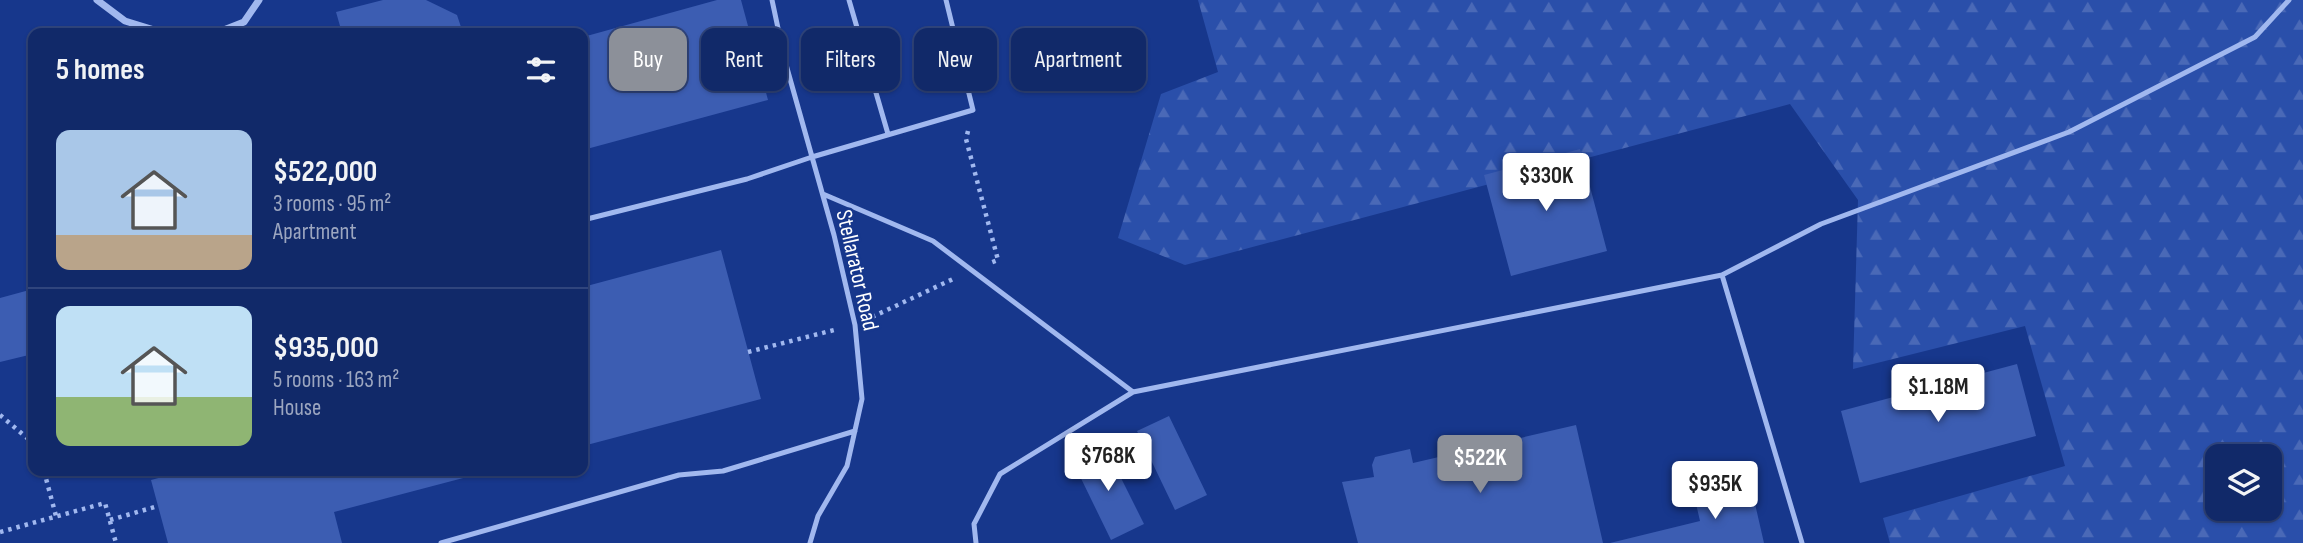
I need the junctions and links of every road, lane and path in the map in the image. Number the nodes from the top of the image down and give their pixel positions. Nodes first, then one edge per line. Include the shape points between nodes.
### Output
1 (97, 0) edge
2 (259, 0) edge
3 (772, 0) edge
4 (849, 0) edge
5 (946, 0) edge
6 (2289, 0) edge
7 (148, 28) edge
8 (229, 28) edge
9 (973, 110) junction
10 (888, 134) junction
11 (812, 157) junction
12 (822, 194) junction
13 (588, 219) edge
14 (972, 270) junction
15 (1722, 275) junction
16 (855, 325) junction
17 (748, 352) dead end
18 (1133, 392) junction
19 (0, 415) edge
20 (855, 431) junction
21 (28, 439) edge
22 (45, 476) edge
23 (158, 506) dead end
24 (56, 516) junction
25 (110, 520) junction
26 (0, 532) edge
27 (116, 543) edge
28 (441, 543) edge
29 (810, 543) edge
30 (976, 543) edge
31 (1802, 543) edge

1 - 7 street via 125,21
2 - 8 street via 244,22
3 - 11 lane, Stellarator Road
4 - 10 lane
5 - 9 lane
6 - 15 lane via 2255,37 2069,132 1821,224
9 - 10 lane
9 - 14 path via 966,139 998,260
10 - 11 lane
11 - 12 lane, Stellarator Road
11 - 13 lane via 747,179
12 - 14 lane via 933,240
12 - 16 lane, Stellarator Road
14 - 16 path
14 - 18 lane
15 - 18 lane
15 - 31 lane
16 - 17 path
16 - 20 lane, Stellarator Road via 862,399
18 - 30 lane via 1000,474 974,524
19 - 21 path
20 - 28 lane via 723,471 678,475
20 - 29 lane, Stellarator Road via 847,466 818,516
22 - 24 path
23 - 25 path
24 - 25 path via 105,503
24 - 26 path
25 - 27 path

